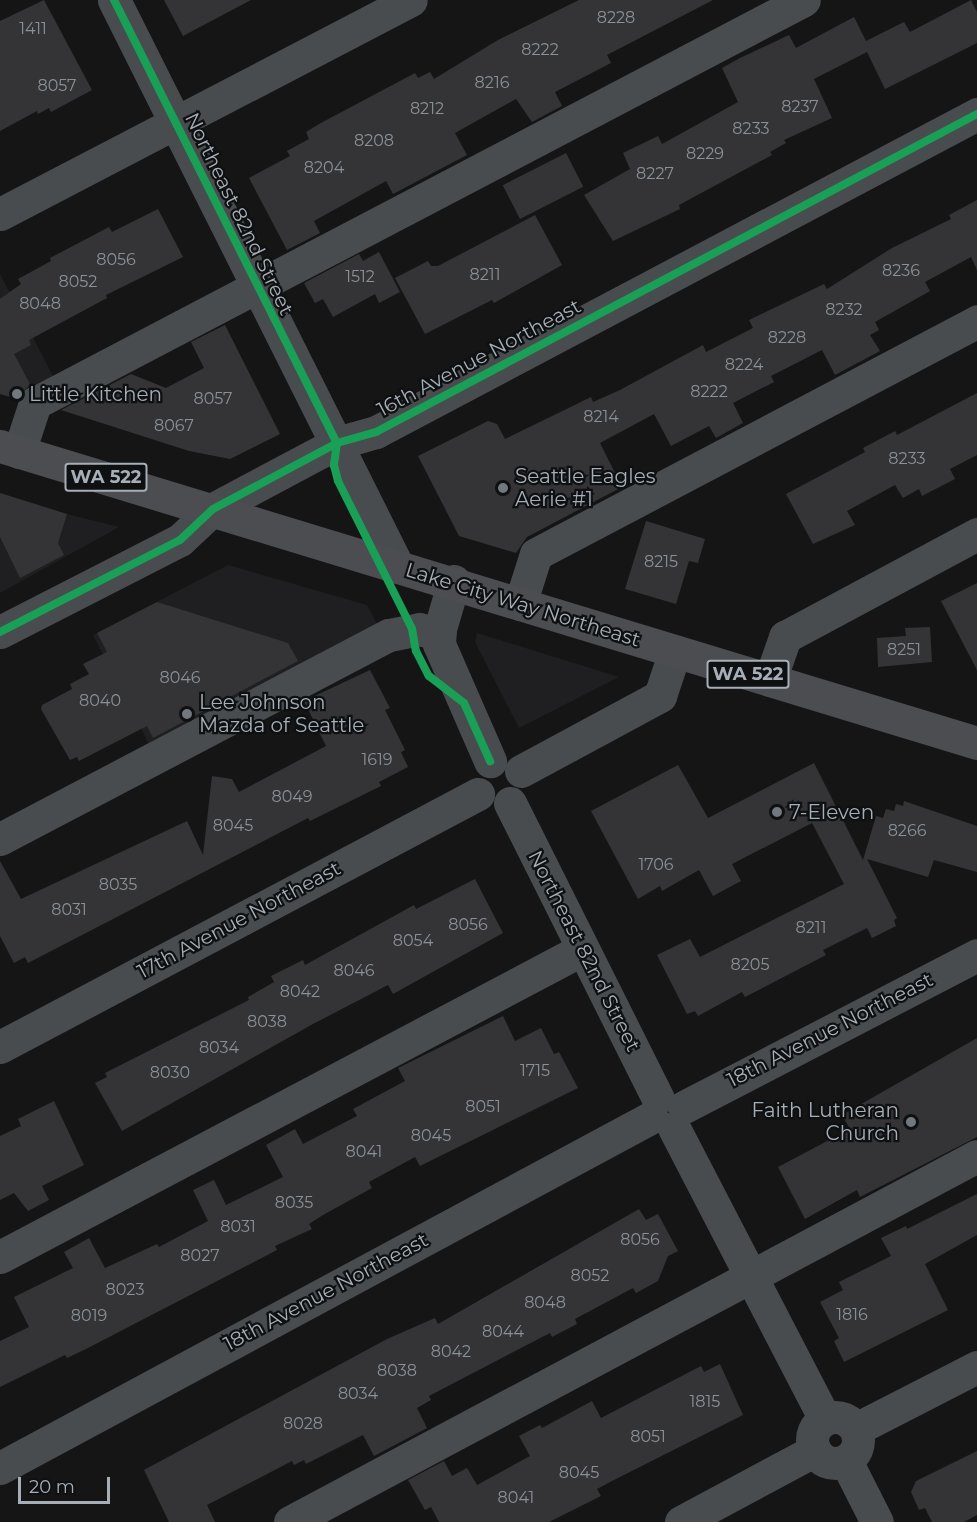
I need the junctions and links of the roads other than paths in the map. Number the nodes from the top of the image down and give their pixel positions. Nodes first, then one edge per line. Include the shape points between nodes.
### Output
1 (114, 0) edge
2 (411, 0) edge
3 (804, 0) edge
4 (977, 114) edge
5 (175, 122) junction
6 (0, 214) edge
7 (256, 287) junction
8 (977, 321) edge
9 (337, 443) junction
10 (9, 449) edge
11 (213, 509) junction
12 (977, 534) edge
13 (398, 567) junction
14 (454, 581) junction
15 (520, 604) junction
16 (0, 632) edge
17 (439, 634) junction
18 (675, 651) junction
19 (770, 680) junction
20 (977, 743) edge
21 (490, 761) junction
22 (520, 771) junction
23 (478, 794) junction
24 (510, 803) junction
25 (0, 839) edge
26 (583, 949) junction
27 (977, 955) edge
28 (0, 1047) edge
29 (667, 1112) junction
30 (977, 1156) edge
31 (0, 1257) edge
32 (752, 1277) junction
33 (977, 1367) edge
34 (825, 1419) junction
35 (856, 1429) junction
36 (815, 1450) junction
37 (846, 1461) junction
38 (0, 1468) edge
39 (290, 1522) edge
40 (681, 1522) edge
41 (877, 1522) edge

1 - 5 street, Northeast 82nd Street
2 - 5 street
3 - 7 street
4 - 9 street, 16th Avenue Northeast via 376,432
5 - 6 street
5 - 7 street, Northeast 82nd Street
7 - 9 street, Northeast 82nd Street
7 - 10 street via 35,403
8 - 15 street via 536,554
9 - 11 street, 16th Avenue Northeast
9 - 13 street, Northeast 82nd Street
10 - 11 main road, Lake City Way Northeast / WA 522
11 - 13 main road, Lake City Way Northeast / WA 522
11 - 16 street, 16th Avenue Northeast via 180,540
12 - 19 street via 785,637
13 - 14 main road, Lake City Way Northeast / WA 522
14 - 15 main road, Lake City Way Northeast / WA 522
14 - 17 street
15 - 18 main road, Lake City Way Northeast / WA 522
17 - 21 street via 443,656
17 - 25 street via 419,629 389,635
18 - 19 main road, Lake City Way Northeast / WA 522
18 - 22 street via 660,696
19 - 20 main road, Lake City Way Northeast / WA 522
21 - 22 street via 509,760
21 - 23 street via 477,774
22 - 24 street via 523,787
23 - 24 street via 492,805
23 - 28 street, 17th Avenue Northeast
24 - 26 street, Northeast 82nd Street
26 - 29 street, Northeast 82nd Street
26 - 31 street
27 - 29 street, 18th Avenue Northeast
29 - 32 street, Northeast 82nd Street
29 - 38 street, 18th Avenue Northeast
30 - 32 street
32 - 34 street, Northeast 82nd Street
32 - 39 street
33 - 35 street
34 - 35 street via 845,1419
34 - 36 street via 814,1431
35 - 37 street via 858,1444
36 - 37 street via 828,1462
36 - 40 street
37 - 41 street

